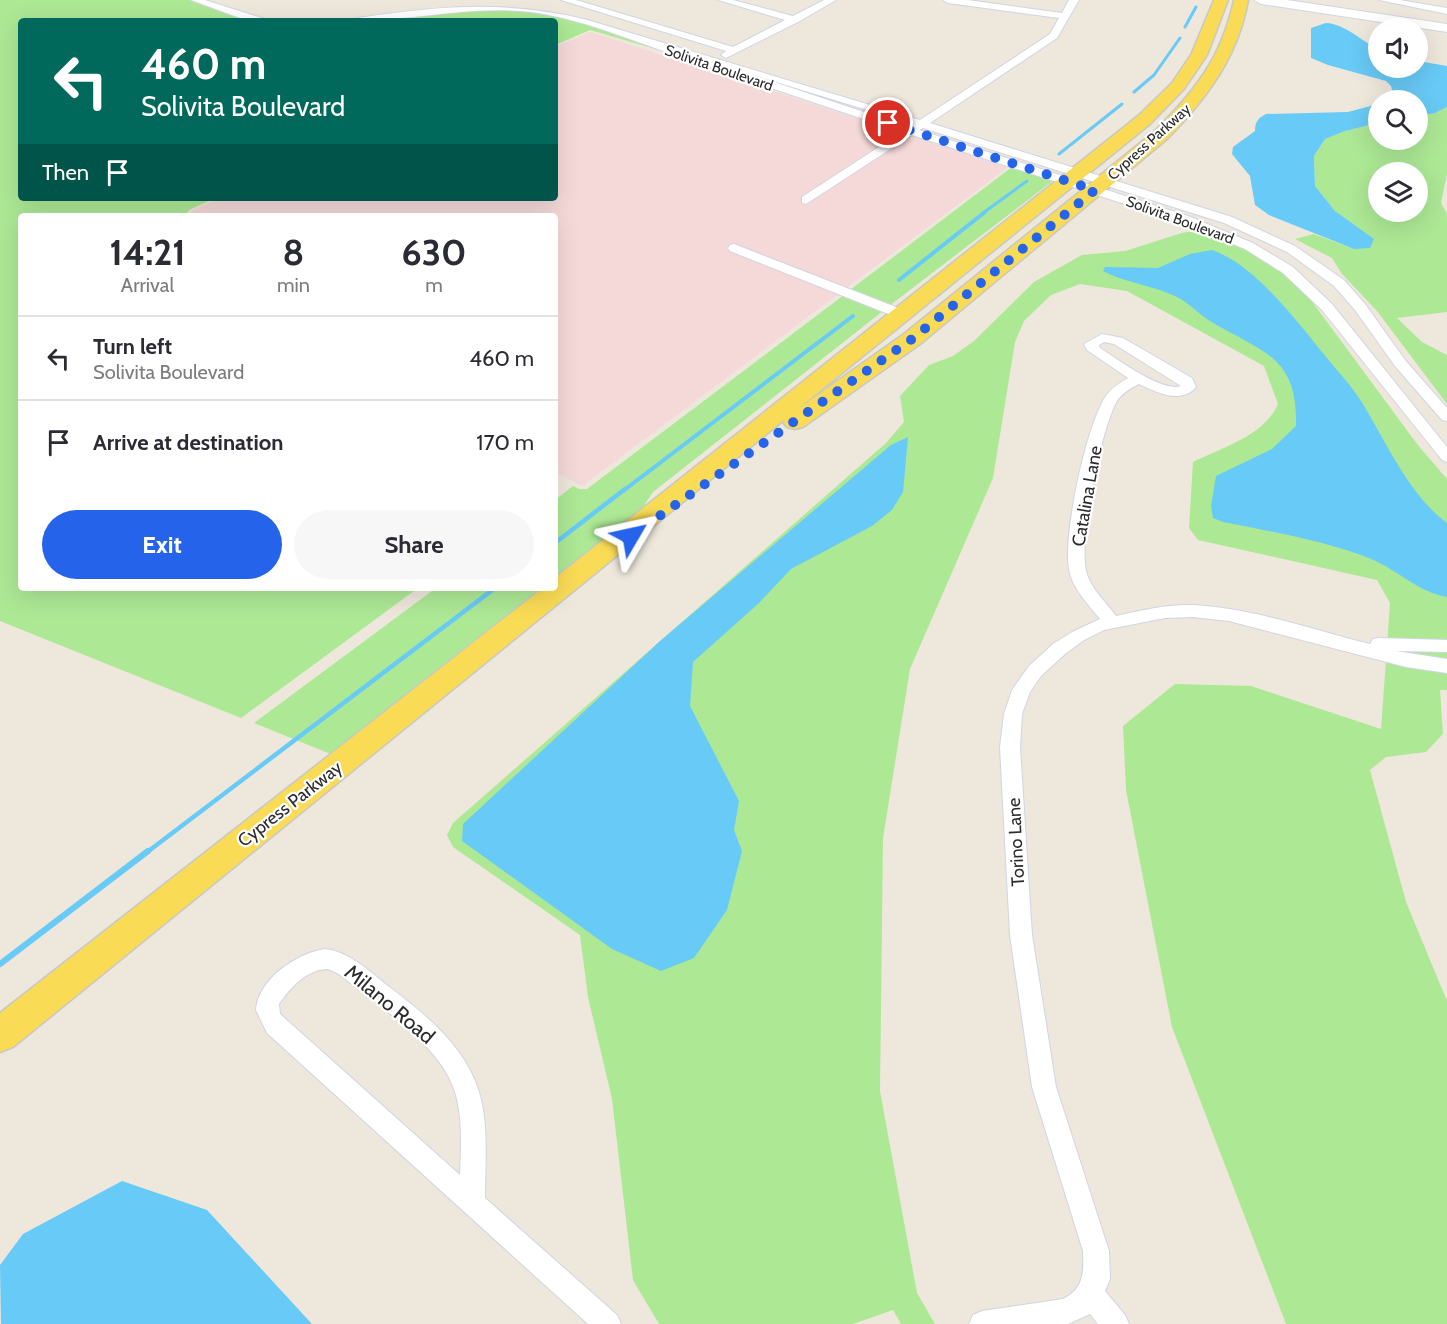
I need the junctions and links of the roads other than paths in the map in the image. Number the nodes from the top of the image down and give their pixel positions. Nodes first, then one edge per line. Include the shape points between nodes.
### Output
1 (196, 0) edge
2 (566, 0) edge
3 (723, 0) edge
4 (831, 0) edge
5 (948, 0) edge
6 (1074, 0) edge
7 (1221, 0) edge
8 (1241, 0) edge
9 (1261, 0) edge
10 (1314, 0) edge
11 (1384, 0) edge
12 (583, 5) junction
13 (1447, 11) edge
14 (565, 16) junction
15 (1065, 16) junction
16 (248, 18) edge
17 (381, 18) edge
18 (795, 20) junction
19 (1447, 22) edge
20 (1447, 28) edge
21 (629, 36) junction
22 (735, 51) junction
23 (716, 60) junction
24 (920, 123) junction
25 (910, 130) junction
26 (1087, 182) junction
27 (806, 200) dead end
28 (734, 248) dead end
29 (901, 314) junction
30 (1140, 377) junction
31 (1405, 406) junction
32 (1436, 406) junction
33 (1447, 417) edge
34 (1447, 457) edge
35 (579, 573) junction
36 (558, 590) edge
37 (556, 591) edge
38 (1112, 622) junction
39 (1341, 642) junction
40 (1446, 647) edge
41 (1447, 666) edge
42 (0, 1035) edge
43 (473, 1203) junction
44 (1089, 1293) junction
45 (608, 1324) edge
46 (982, 1324) edge
47 (1116, 1324) edge

1 - 16 street
2 - 12 street
3 - 18 street
4 - 18 street
5 - 15 street
6 - 15 street
7 - 26 main road, Cypress Parkway via 1199,55 1178,86
8 - 26 main road, Cypress Parkway via 1229,48 1208,85 1161,135
9 - 20 main road
10 - 19 main road
11 - 13 street
12 - 14 street
12 - 22 street
14 - 17 street, Solivita Boulevard via 523,8 466,7
14 - 21 street, Solivita Boulevard
15 - 24 street via 1054,36
18 - 22 street
21 - 23 street, Solivita Boulevard
21 - 25 street, Solivita Boulevard
22 - 23 street
23 - 24 street, Solivita Boulevard
24 - 25 street
24 - 26 street, Solivita Boulevard
25 - 26 street, Solivita Boulevard
25 - 27 street
26 - 29 main road, Cypress Parkway
26 - 31 street, Solivita Boulevard via 1206,227 1249,246 1288,270 1327,307
26 - 32 street, Solivita Boulevard via 1248,228 1312,262 1347,291
26 - 35 main road, Cypress Parkway via 912,339
28 - 29 street
29 - 35 main road, Cypress Parkway
30 - 30 street via 1173,393 1186,392 1190,387 1187,381 1118,341 1101,338 1091,344 1094,350
30 - 38 street, Catalina Lane via 1111,399 1102,419 1075,543 1077,569 1087,591
31 - 32 street via 1418,411
31 - 34 street, Solivita Boulevard
32 - 33 street, Solivita Boulevard
35 - 36 main road, Cypress Parkway
37 - 42 main road, Cypress Parkway
38 - 39 street, Torino Lane via 1193,611 1229,615
38 - 44 street, Torino Lane via 1059,648 1035,671 1021,690 1013,714 1010,747 1021,935 1044,1087 1095,1251 1097,1279
39 - 40 street, Torino Lane
39 - 41 street, Torino Lane via 1406,660
43 - 43 street, Milano Road via 470,1111 467,1091 452,1061 432,1037 347,966 324,958 302,967 273,995 268,1011 270,1020
43 - 45 street, Milano Road
44 - 46 street via 1083,1303 1065,1312
44 - 47 street

